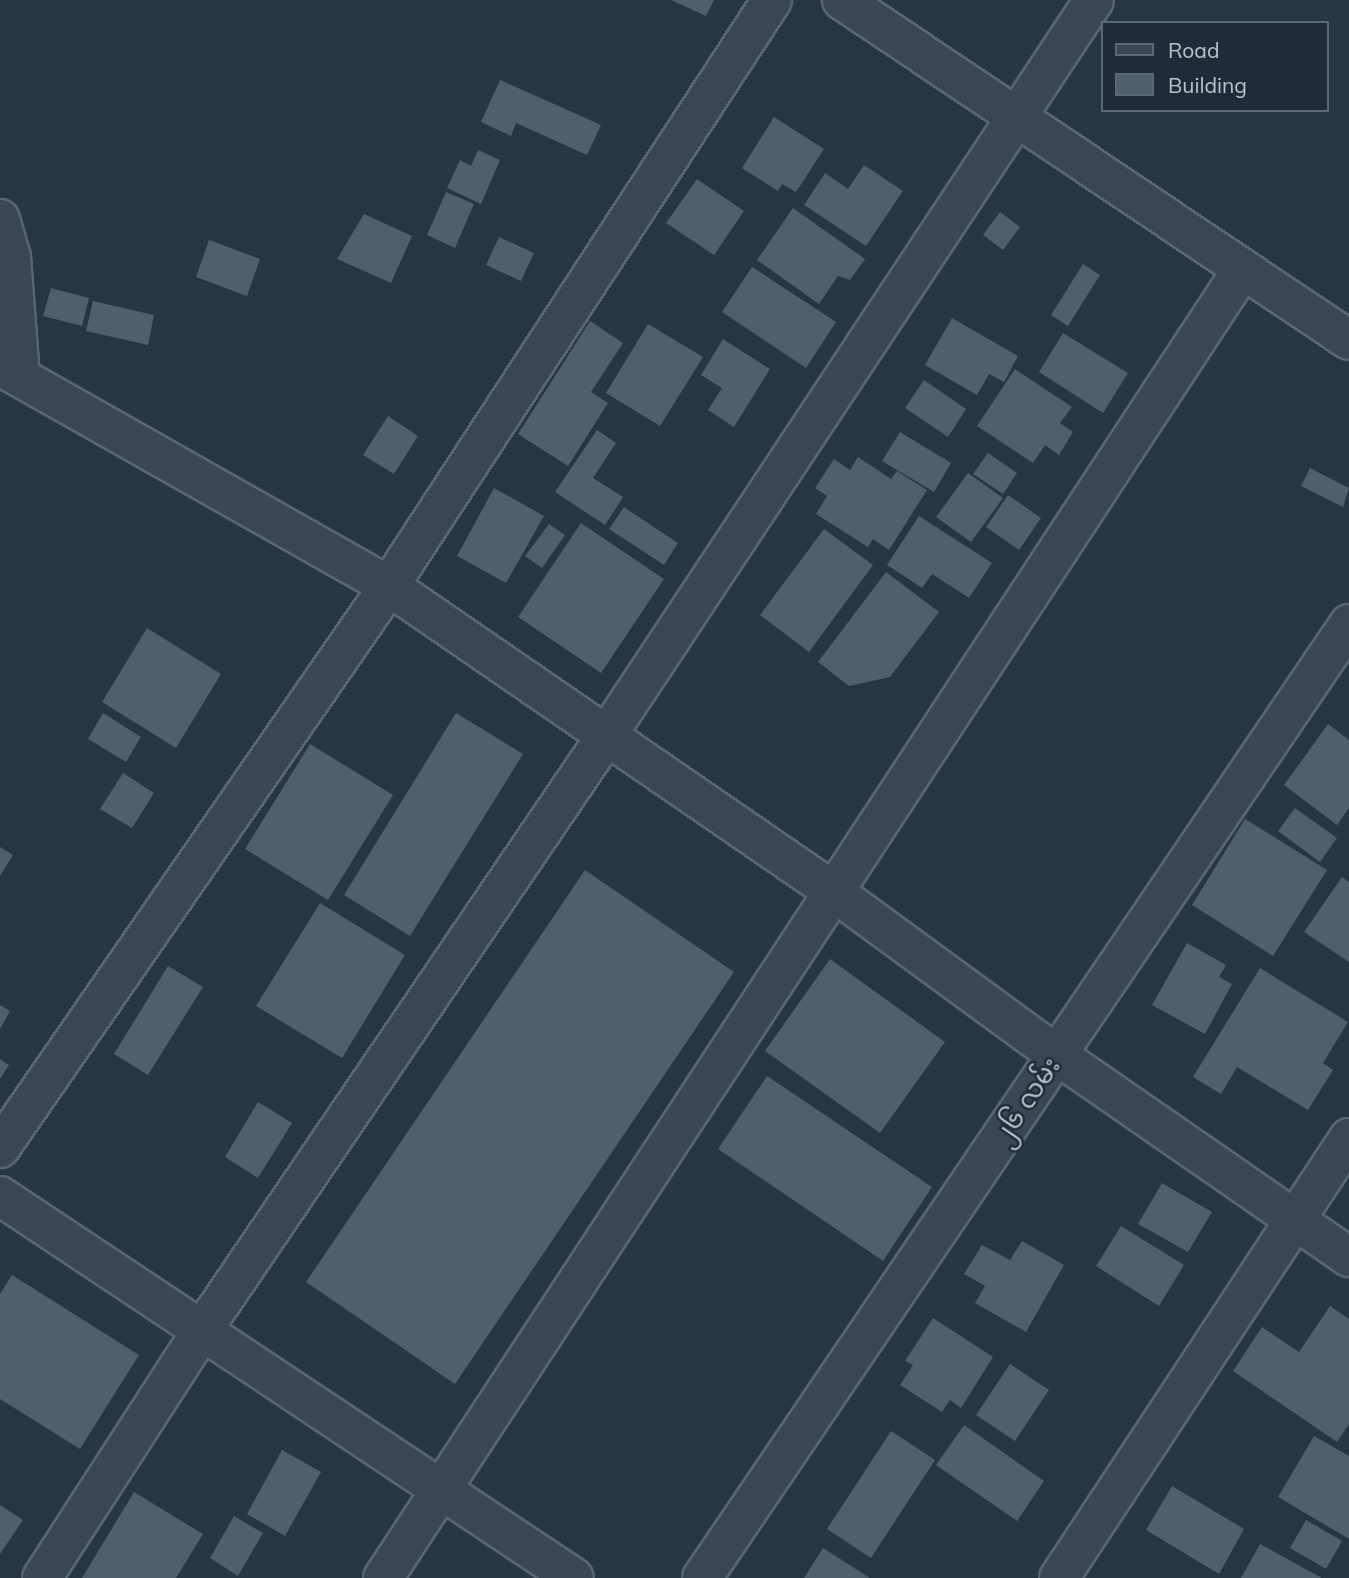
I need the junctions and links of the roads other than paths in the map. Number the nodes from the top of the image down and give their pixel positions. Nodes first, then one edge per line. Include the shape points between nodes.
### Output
1 (772, 0) edge
2 (842, 0) edge
3 (1094, 0) edge
4 (1014, 116) junction
5 (0, 219) edge
6 (1243, 270) junction
7 (1349, 341) edge
8 (10, 371) edge
9 (389, 586) junction
10 (1349, 624) edge
11 (605, 738) junction
12 (834, 892) junction
13 (1057, 1055) junction
14 (1349, 1138) edge
15 (0, 1148) edge
16 (0, 1196) edge
17 (1297, 1223) junction
18 (1349, 1257) edge
19 (201, 1332) junction
20 (441, 1490) junction
21 (42, 1578) edge
22 (383, 1578) edge
23 (574, 1578) edge
24 (702, 1578) edge
25 (1059, 1578) edge

1 - 9 street
2 - 4 street
3 - 4 street
4 - 6 street
4 - 11 street
5 - 8 street via 11,257
6 - 7 street
6 - 12 street
8 - 9 street
9 - 11 street
9 - 15 street
10 - 13 street, ၂၆ လမ်း
11 - 12 street
11 - 19 street
12 - 13 street
12 - 20 street
13 - 17 street
13 - 24 street, ၂၆ လမ်း
14 - 17 street
16 - 19 street
17 - 18 street
17 - 25 street
19 - 20 street
19 - 21 street
20 - 22 street
20 - 23 street

